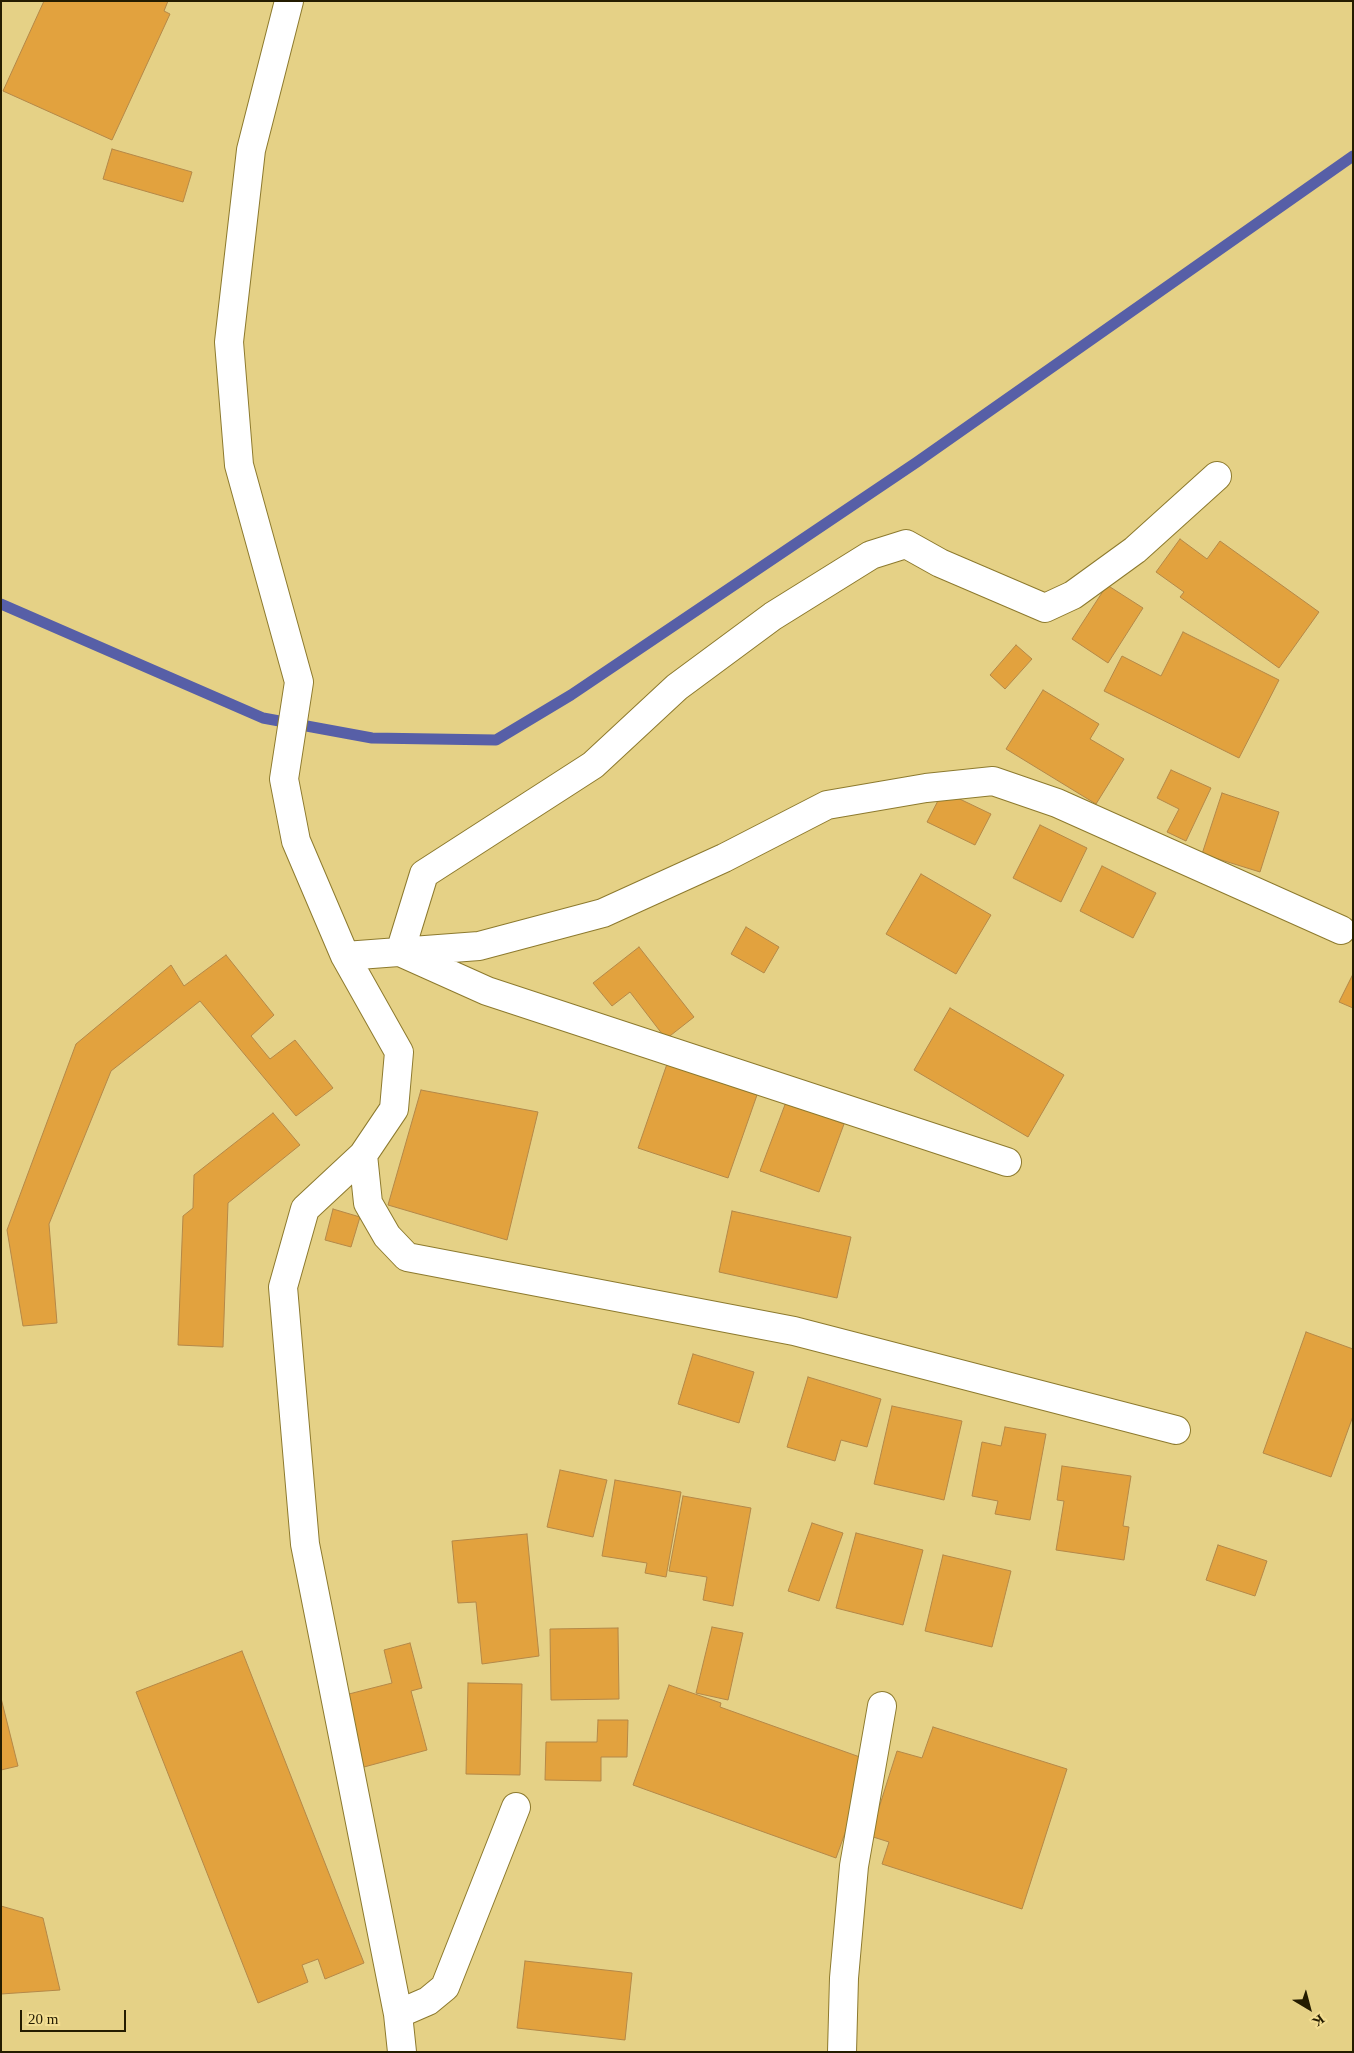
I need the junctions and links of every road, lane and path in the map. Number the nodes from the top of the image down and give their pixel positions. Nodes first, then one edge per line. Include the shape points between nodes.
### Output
1 (289, 1) edge
2 (1217, 476) dead end
3 (1341, 930) dead end
4 (400, 952) junction
5 (345, 956) junction
6 (363, 1156) junction
7 (1007, 1162) dead end
8 (1176, 1430) dead end
9 (882, 1706) dead end
10 (516, 1807) dead end
11 (398, 2014) junction
12 (402, 2052) edge
13 (842, 2052) edge

1 - 5 street via 251,150 229,342 239,465 299,682 284,779 296,842
2 - 4 street via 1135,550 1073,595 1045,608 940,563 906,544 870,555 772,616 678,687 593,765 424,874
3 - 4 street via 1057,803 994,781 926,788 827,805 724,858 603,912 479,946
4 - 5 street
4 - 7 street via 487,991
5 - 6 street via 399,1052 394,1109
6 - 8 street via 368,1203 387,1236 407,1256 794,1331
6 - 11 street via 305,1208 283,1287 305,1544
9 - 13 street via 854,1866 844,1978
10 - 11 street via 445,1987 428,2001
11 - 12 street

